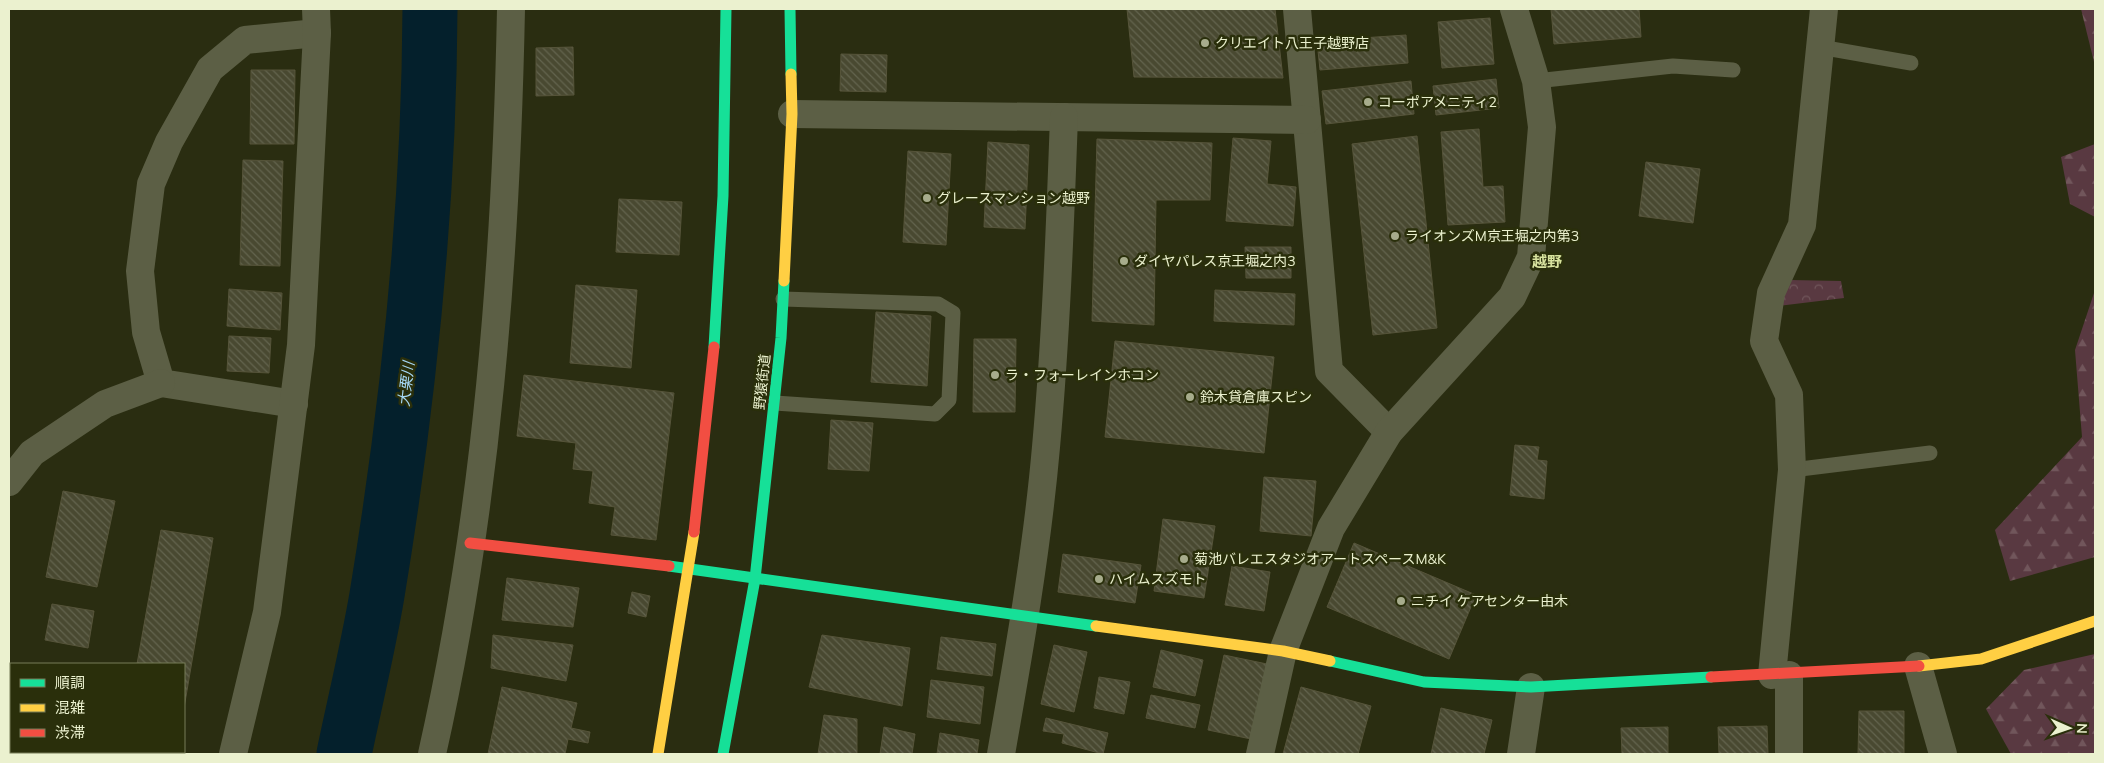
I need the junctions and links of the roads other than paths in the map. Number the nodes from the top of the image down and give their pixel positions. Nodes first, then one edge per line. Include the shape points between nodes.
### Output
1 (511, 9) edge
2 (726, 9) edge
3 (790, 9) edge
4 (1297, 9) edge
5 (1514, 9) edge
6 (1824, 9) edge
7 (316, 21) edge
8 (1820, 47) junction
9 (1911, 62) dead end
10 (1733, 70) dead end
11 (1536, 81) junction
12 (792, 114) junction
13 (1064, 117) junction
14 (1307, 120) junction
15 (783, 299) junction
16 (161, 383) junction
17 (774, 403) junction
18 (294, 404) junction
19 (1390, 432) junction
20 (1930, 453) dead end
21 (1792, 470) junction
22 (9, 482) edge
23 (470, 543) junction
24 (691, 568) junction
25 (755, 578) junction
26 (1026, 617) junction
27 (2095, 621) edge
28 (1283, 651) junction
29 (1918, 666) junction
30 (1780, 675) junction
31 (1531, 687) junction
32 (233, 754) edge
33 (432, 754) edge
34 (658, 754) edge
35 (723, 754) edge
36 (1001, 754) edge
37 (1260, 754) edge
38 (1521, 754) edge
39 (1789, 754) edge
40 (1943, 754) edge

1 - 23 street via 501,265 489,401
2 - 24 street via 724,175 716,332
3 - 12 street, 野猿街道
4 - 14 street
5 - 11 street
6 - 8 street
7 - 16 street via 245,40 210,69 169,142 151,184 140,271 146,332
7 - 18 street via 301,345
8 - 9 lane
8 - 21 street via 1802,225 1771,293 1764,341 1789,394
10 - 11 lane via 1673,66
11 - 19 street via 1542,127 1531,257 1512,296
12 - 13 street
12 - 15 street, 野猿街道
13 - 14 street
13 - 26 street via 1059,273 1048,428
14 - 19 street via 1329,371
15 - 17 street, 野猿街道
15 - 17 lane via 938,304 953,314 949,400 935,414
16 - 18 street
16 - 22 street via 105,404 32,453
17 - 25 street, 野猿街道
18 - 32 street via 266,612
19 - 28 street via 1331,528
20 - 21 lane
21 - 30 street
23 - 24 street
23 - 33 street via 456,636
24 - 25 street
24 - 34 street
25 - 26 street
25 - 35 street, 野猿街道
26 - 28 street
26 - 36 street
27 - 29 street via 1981,659
28 - 31 street via 1424,682
28 - 37 street
29 - 30 street
29 - 40 street
30 - 31 street
30 - 39 street
31 - 38 street

